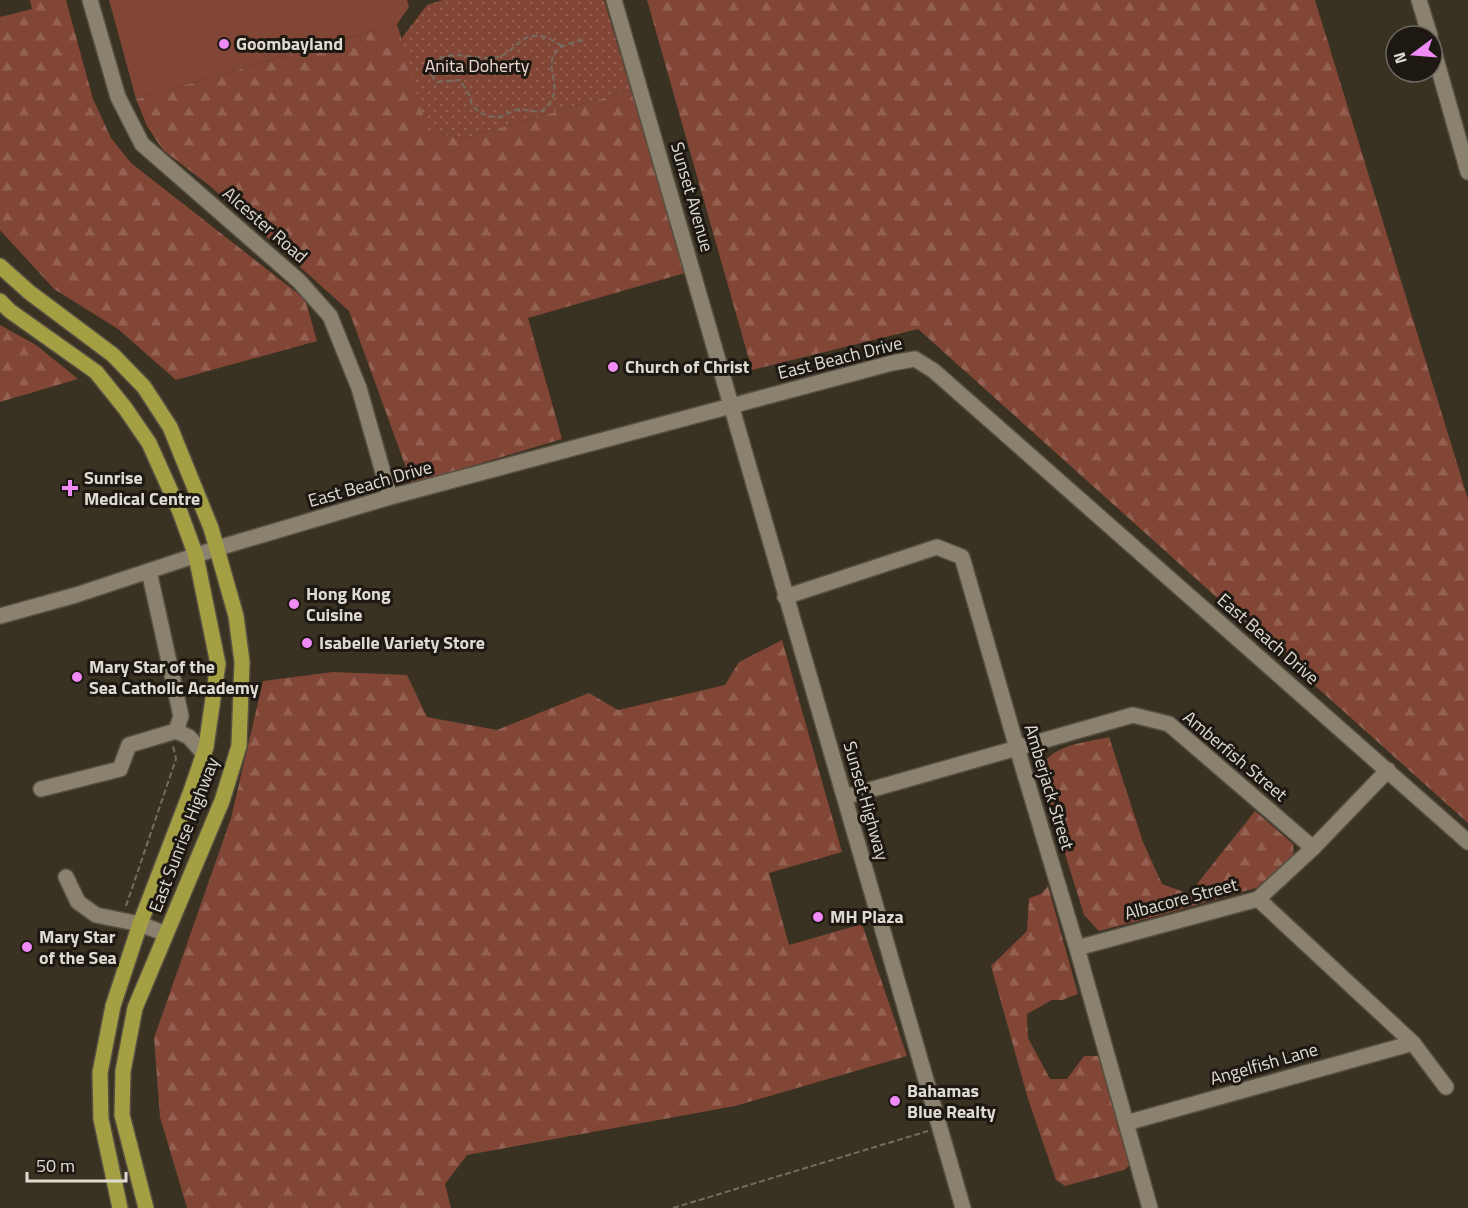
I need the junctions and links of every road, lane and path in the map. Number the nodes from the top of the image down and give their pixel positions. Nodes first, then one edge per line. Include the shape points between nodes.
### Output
1 (90, 0) edge
2 (614, 0) edge
3 (1419, 0) edge
4 (1426, 24) edge
5 (583, 40) dead end
6 (562, 46) junction
7 (1443, 84) edge
8 (1468, 172) edge
9 (0, 266) edge
10 (0, 301) edge
11 (733, 406) junction
12 (390, 497) junction
13 (218, 548) junction
14 (196, 556) junction
15 (149, 571) junction
16 (785, 597) junction
17 (0, 616) edge
18 (172, 732) junction
19 (1017, 748) junction
20 (204, 754) junction
21 (1388, 770) junction
22 (41, 789) dead end
23 (845, 797) junction
24 (1468, 842) edge
25 (1313, 848) junction
26 (66, 877) dead end
27 (1258, 899) junction
28 (121, 920) junction
29 (140, 924) junction
30 (166, 934) junction
31 (1077, 948) junction
32 (1413, 1043) junction
33 (1446, 1087) dead end
34 (1126, 1123) junction
35 (939, 1127) junction
36 (120, 1208) edge
37 (146, 1208) edge
38 (673, 1208) edge
39 (963, 1208) edge
40 (1150, 1208) edge

1 - 12 street, Alcester Road via 118,97 142,144 299,281 330,316 359,388
2 - 11 street, Sunset Avenue
3 - 4 street
5 - 6 path
6 - 6 path via 551,65 555,94 540,112 518,109 497,118 480,113 460,80 437,82 431,75 431,64 440,58 457,54 495,58 533,36 544,36
7 - 8 street
9 - 13 main road, East Sunrise Highway via 113,355 144,387 170,427
10 - 14 main road, East Sunrise Highway via 96,372 125,408 149,443
11 - 12 street, East Beach Drive
11 - 16 street, Sunset Highway
11 - 21 street, East Beach Drive via 915,359 943,379
12 - 13 street, East Beach Drive
13 - 14 street, East Beach Drive
13 - 30 main road, East Sunrise Highway via 236,616 242,662 239,746 222,801
14 - 15 street, East Beach Drive
14 - 20 main road, East Sunrise Highway via 218,664
15 - 17 street, East Beach Drive
15 - 18 street via 181,716
16 - 19 street, Amberjack Street via 937,547 962,556
16 - 23 street, Sunset Highway
18 - 20 street via 189,737
18 - 22 street via 129,745 120,769
18 - 28 path via 176,759
19 - 23 street, Amberfish Street
19 - 25 street, Amberfish Street via 1133,715 1169,724
19 - 31 street, Amberjack Street
20 - 29 main road, East Sunrise Highway
21 - 24 street, East Beach Drive
21 - 25 street, Albacore Street
23 - 35 street, Sunset Highway
25 - 27 street, Albacore Street
26 - 28 street via 78,902 96,915
27 - 31 street, Albacore Street
27 - 32 street
28 - 29 street
29 - 30 street
29 - 36 main road, East Sunrise Highway via 113,1006 100,1072 100,1119
30 - 37 main road, East Sunrise Highway via 135,1008 123,1071 122,1115
31 - 34 street, Amberjack Street
32 - 33 street
32 - 34 street, Angelfish Lane
34 - 40 street, Amberjack Street
35 - 38 path
35 - 39 street, Sunset Highway

